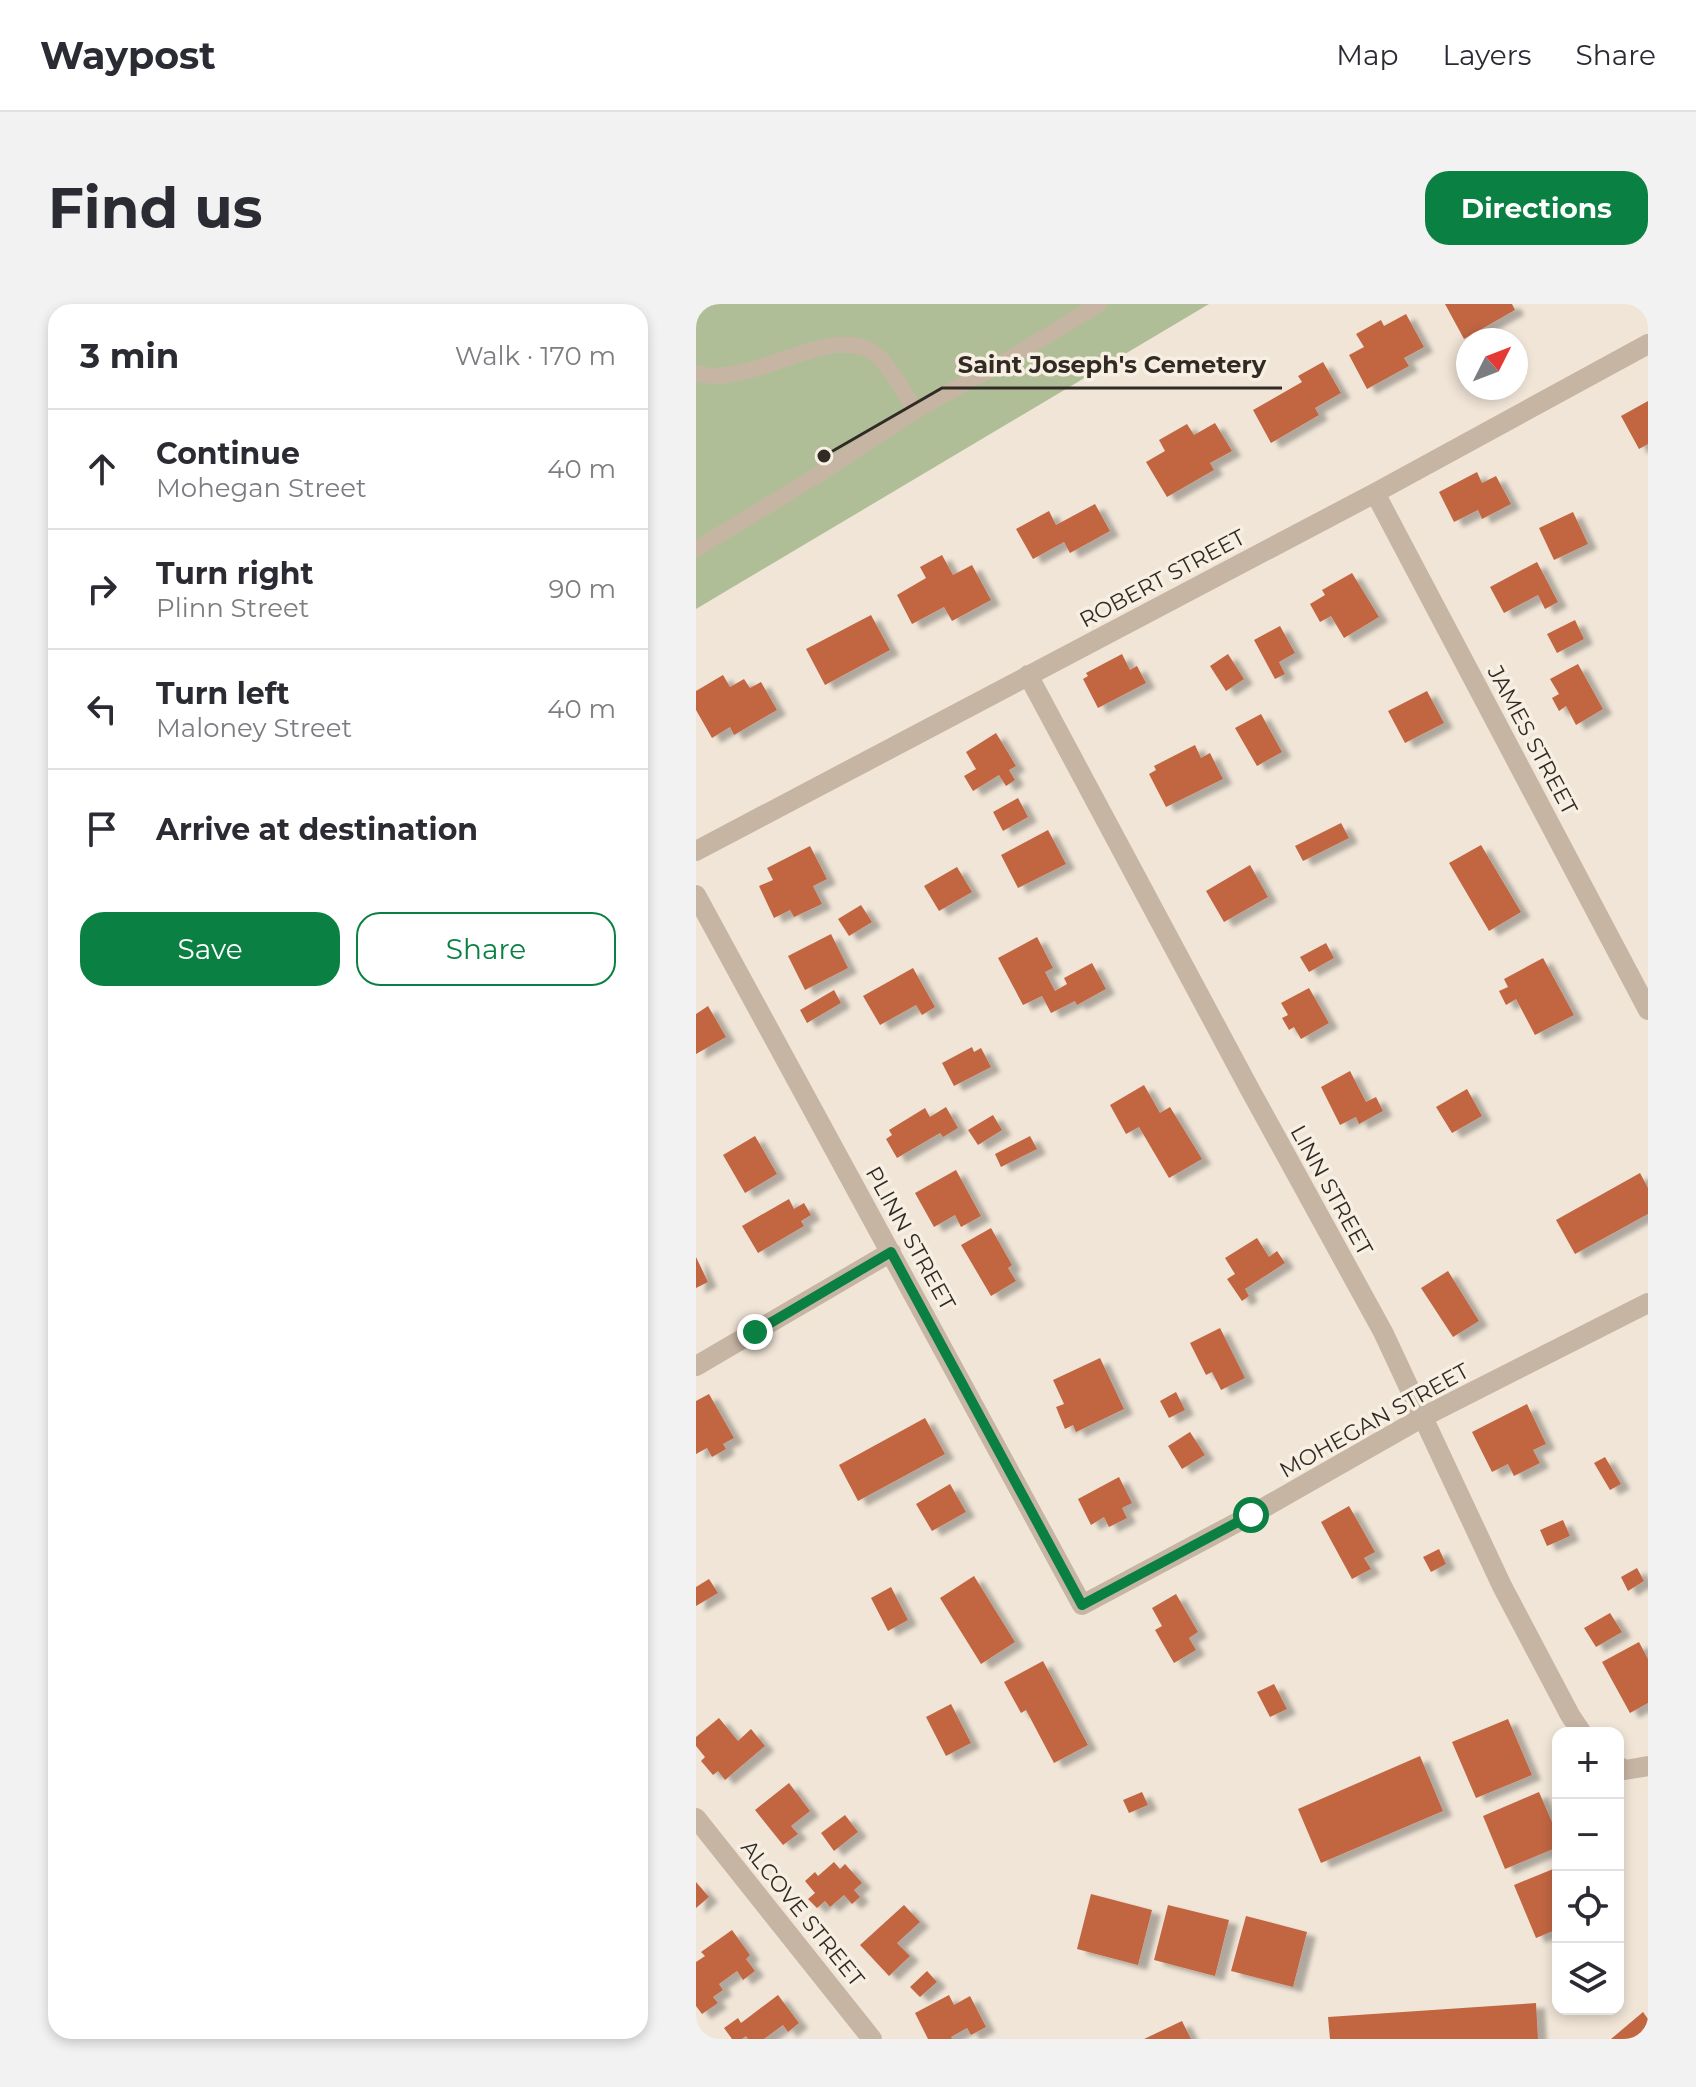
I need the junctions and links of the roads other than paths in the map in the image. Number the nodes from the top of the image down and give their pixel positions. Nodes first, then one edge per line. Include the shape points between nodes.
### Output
1 (1099, 304) edge
2 (1648, 344) edge
3 (696, 373) edge
4 (915, 411) junction
5 (1375, 493) junction
6 (696, 549) edge
7 (1028, 675) junction
8 (696, 851) edge
9 (696, 895) edge
10 (1648, 1010) edge
11 (891, 1252) junction
12 (1648, 1303) edge
13 (696, 1366) edge
14 (1423, 1417) junction
15 (1082, 1605) joint
16 (1578, 1727) edge
17 (1645, 1766) edge
18 (1624, 1769) edge
19 (696, 1818) edge
20 (704, 1842) edge
21 (872, 2039) edge

1 - 4 lane
2 - 5 street, ROBERT STREET
3 - 4 lane via 724,377 820,347 860,346 880,357
4 - 6 lane
5 - 7 street, ROBERT STREET
5 - 10 street, JAMES STREET
7 - 8 street, ROBERT STREET
7 - 14 street, LINN STREET via 1383,1332
9 - 11 street, PLINN STREET
11 - 13 street
11 - 15 street, PLINN STREET
12 - 14 street, MOHEGAN STREET
14 - 15 street, MOHEGAN STREET
14 - 16 street, LINN STREET via 1502,1586
17 - 18 street
19 - 20 street, ALCOVE STREET
20 - 21 street, ALCOVE STREET

